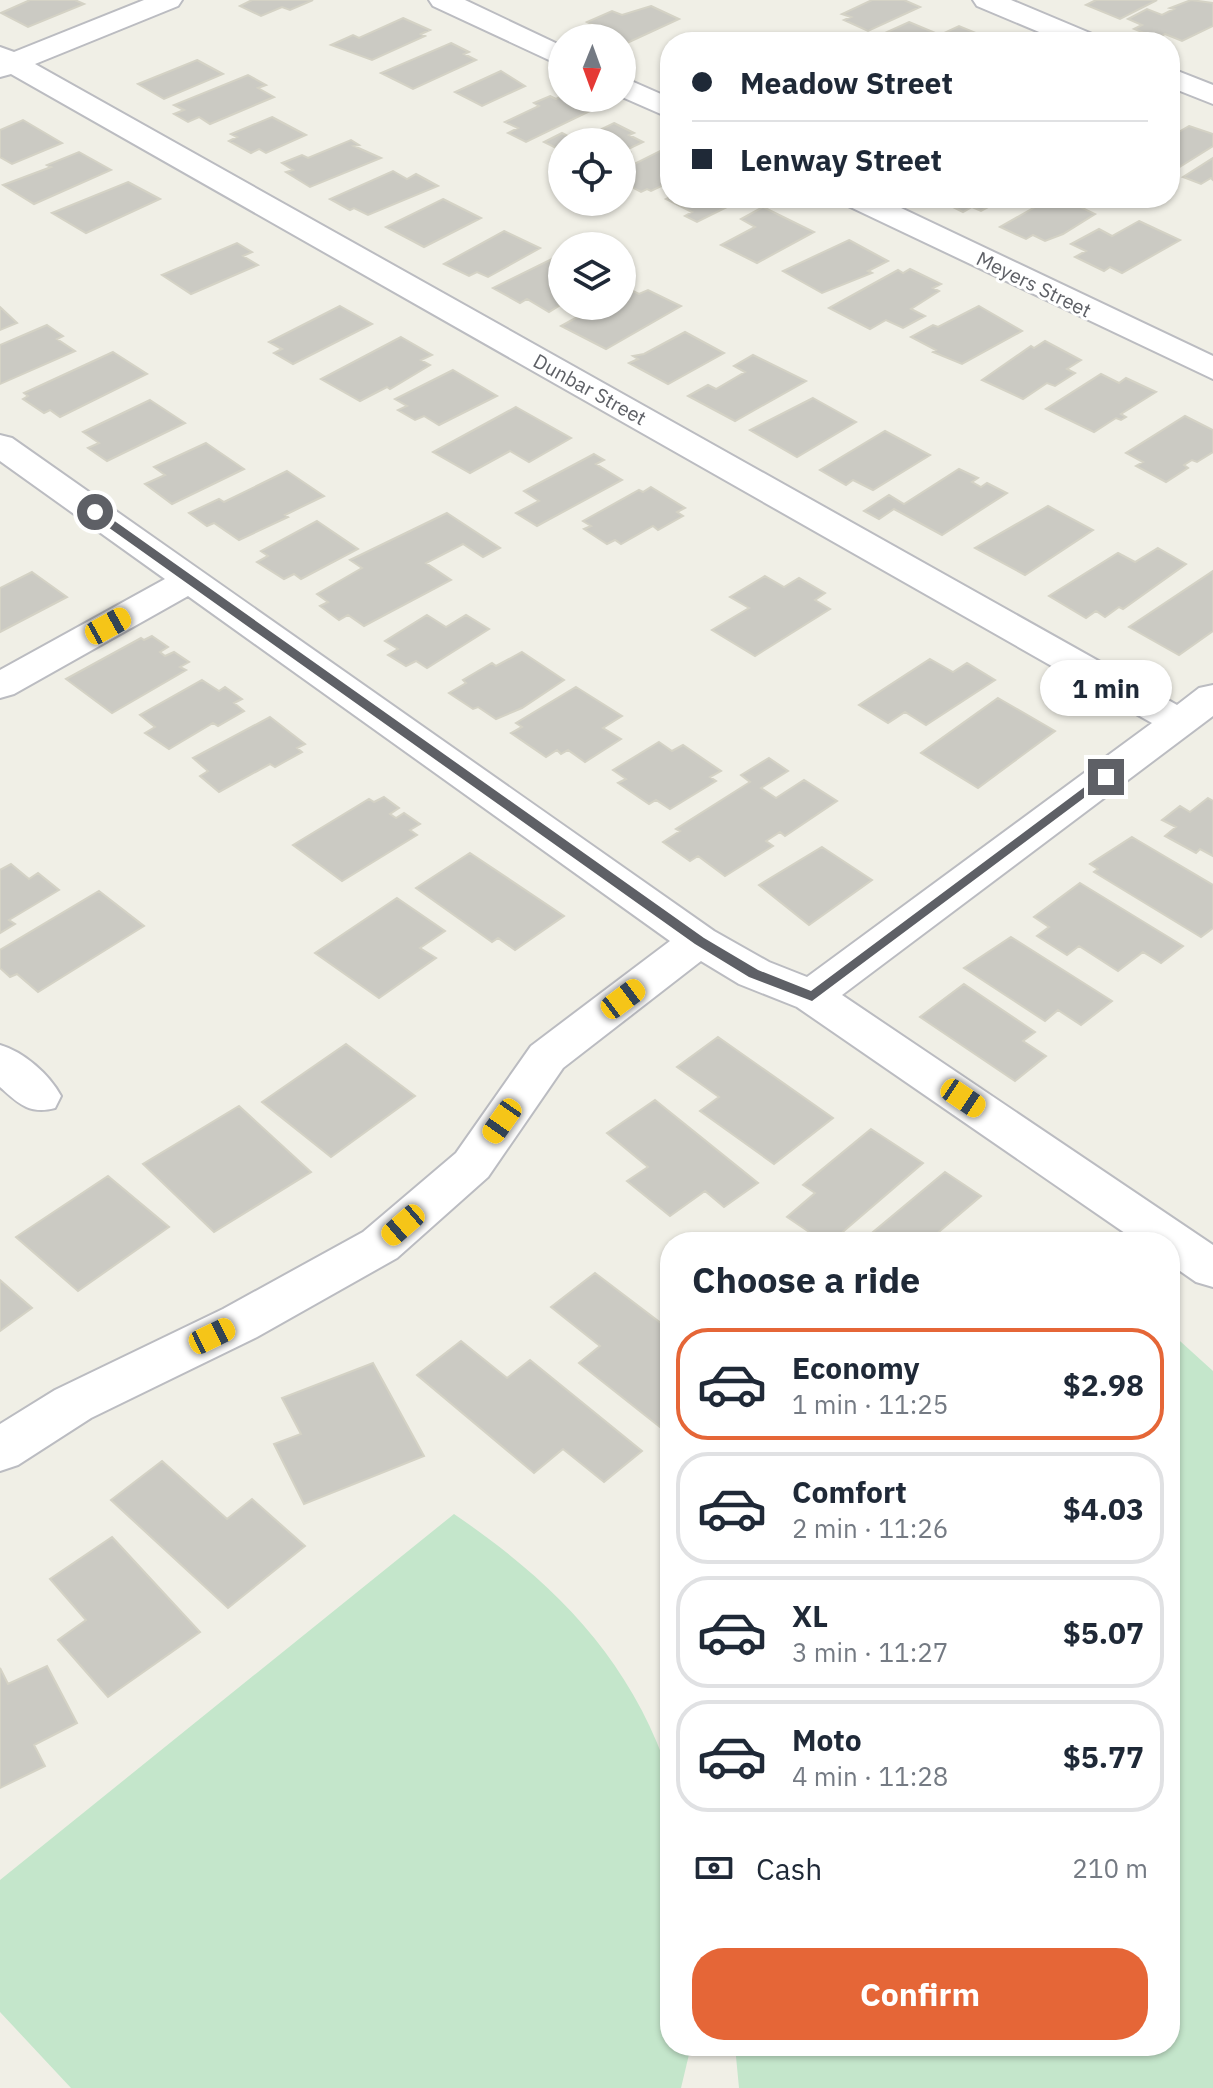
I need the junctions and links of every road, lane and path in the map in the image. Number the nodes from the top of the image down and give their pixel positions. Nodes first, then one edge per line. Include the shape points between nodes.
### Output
1 (168, 0) edge
2 (443, 0) edge
3 (987, 0) edge
4 (1063, 32) edge
5 (548, 50) edge
6 (4, 62) edge
7 (1180, 81) edge
8 (636, 93) edge
9 (1213, 95) edge
10 (660, 104) edge
11 (876, 208) edge
12 (1213, 369) edge
13 (0, 445) edge
14 (190, 580) junction
15 (0, 686) edge
16 (1213, 697) edge
17 (1179, 722) junction
18 (699, 941) junction
19 (812, 996) junction
20 (0, 1061) edge
21 (39, 1096) dead end
22 (1159, 1232) edge
23 (1180, 1247) edge
24 (1213, 1269) edge
25 (0, 1450) edge

1 - 6 street
2 - 5 street
3 - 4 street
6 - 17 street, Dunbar Street
7 - 9 street
8 - 10 street
11 - 12 street, Meyers Street
13 - 14 street
14 - 15 street
14 - 18 street
16 - 17 street
17 - 19 street
18 - 19 street via 754,973
18 - 25 street via 547,1057 472,1165 380,1245 240,1323 73,1404
19 - 22 street
20 - 21 street
23 - 24 street

